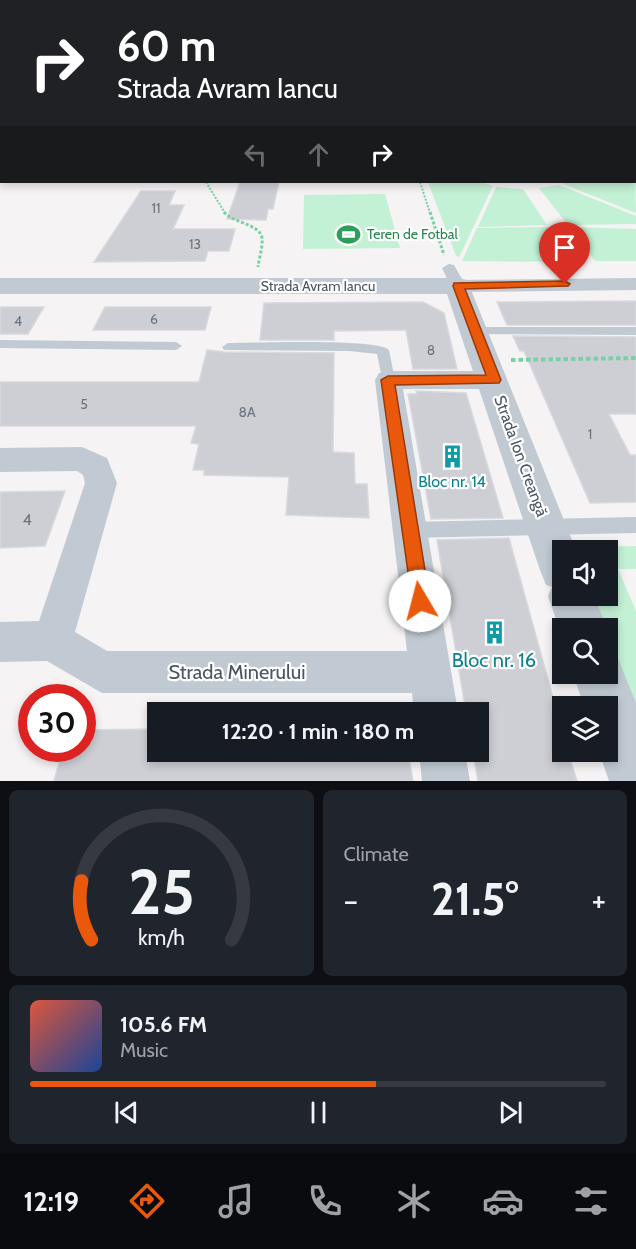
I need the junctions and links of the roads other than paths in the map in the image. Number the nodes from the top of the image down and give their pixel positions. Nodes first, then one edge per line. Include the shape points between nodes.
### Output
1 (453, 277) junction
2 (636, 284) edge
3 (0, 286) edge
4 (636, 331) edge
5 (0, 344) edge
6 (176, 346) dead end
7 (228, 347) dead end
8 (485, 357) junction
9 (388, 380) junction
10 (0, 460) edge
11 (546, 525) junction
12 (636, 525) edge
13 (410, 530) junction
14 (552, 542) edge
15 (52, 641) junction
16 (0, 642) edge
17 (430, 672) junction
18 (603, 684) edge
19 (434, 702) edge
20 (443, 762) edge
21 (636, 776) edge
22 (446, 781) edge

1 - 2 street, Strada Avram Iancu
1 - 3 street, Strada Avram Iancu via 254,285
1 - 8 street, Strada Ion Creangă
4 - 8 lane
5 - 6 lane
7 - 9 lane via 383,350
8 - 9 street
8 - 11 street, Strada Ion Creangă
9 - 13 street
10 - 15 street via 82,459 96,467 100,483
11 - 12 lane
11 - 13 lane, Strada Ion Creangă
11 - 14 street, Strada Ion Creangă
13 - 17 street
15 - 16 street
15 - 17 street, Strada Minerului via 102,672
17 - 19 street
18 - 21 street
20 - 22 street

